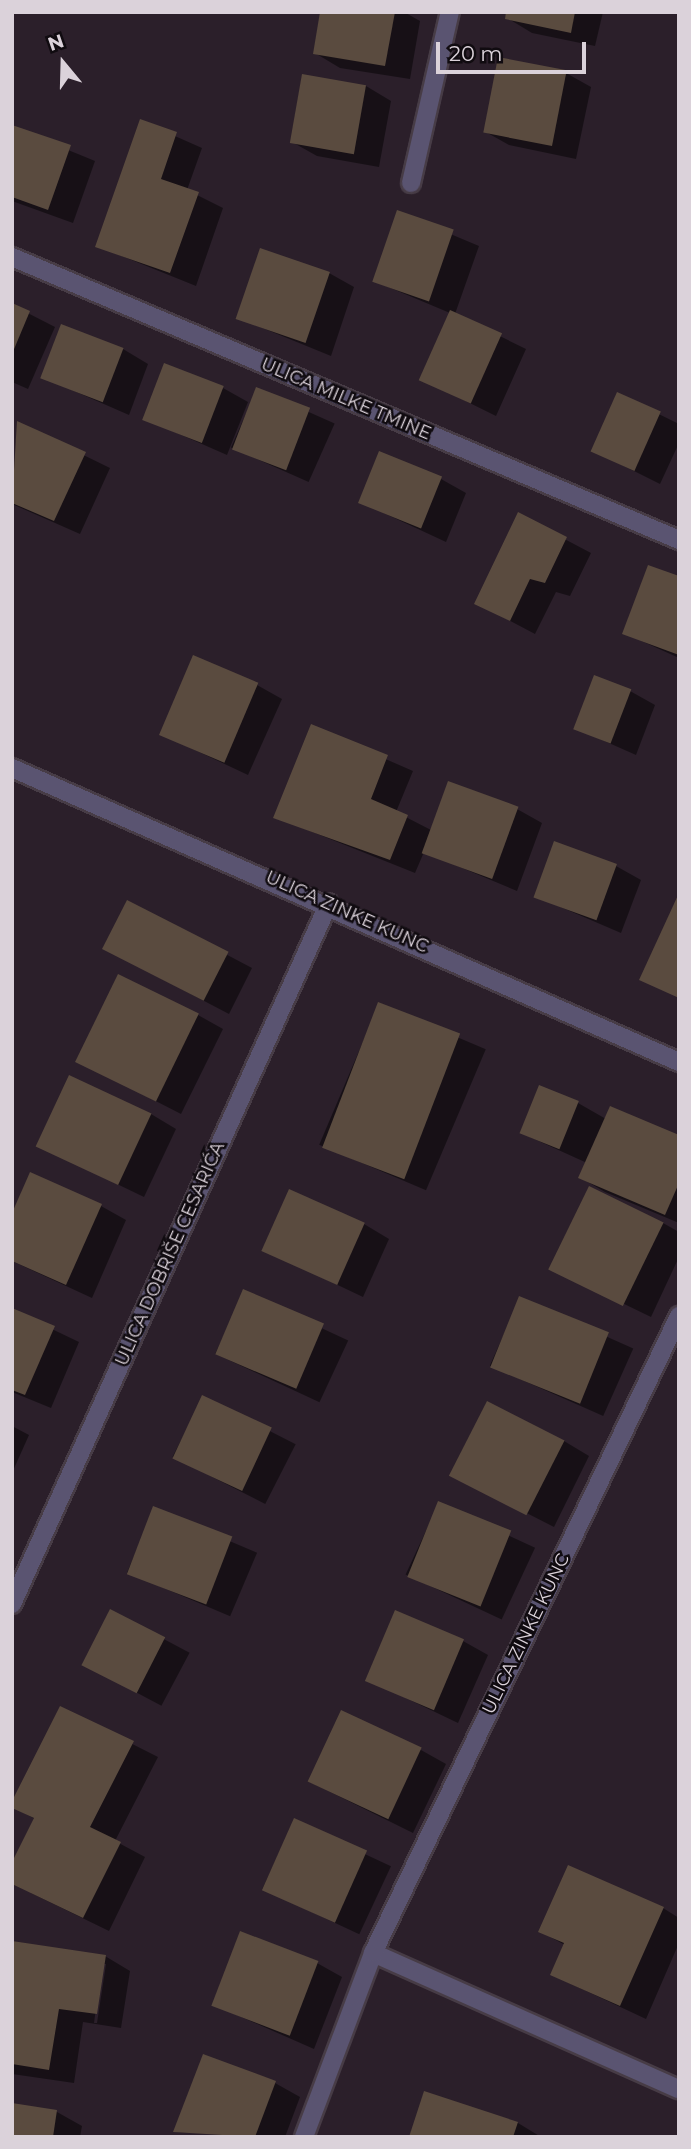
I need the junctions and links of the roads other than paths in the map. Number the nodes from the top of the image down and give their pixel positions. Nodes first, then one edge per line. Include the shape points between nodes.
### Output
1 (450, 12) edge
2 (411, 184) dead end
3 (12, 257) edge
4 (679, 540) edge
5 (12, 768) edge
6 (329, 903) junction
7 (679, 1062) edge
8 (679, 1316) edge
9 (12, 1604) edge
10 (373, 1953) junction
11 (679, 2089) edge
12 (304, 2137) edge

1 - 2 street
3 - 4 street, ULICA MILKE TMINE
5 - 6 street, ULICA ZINKE KUNC
6 - 7 street, ULICA ZINKE KUNC
6 - 9 street, ULICA DOBRIŠE CESARIĆA
8 - 10 street, ULICA ZINKE KUNC
10 - 11 street
10 - 12 street, ULICA ZINKE KUNC

